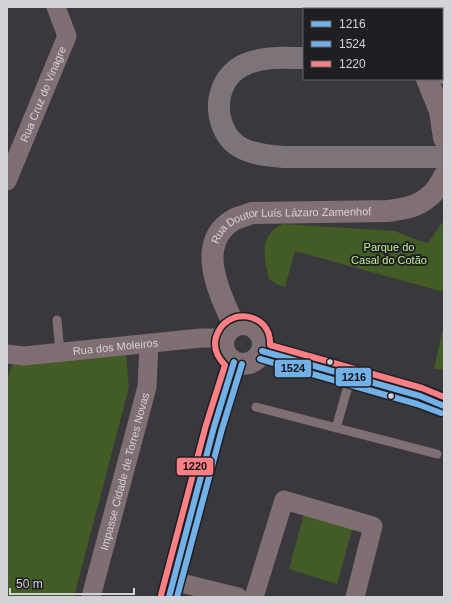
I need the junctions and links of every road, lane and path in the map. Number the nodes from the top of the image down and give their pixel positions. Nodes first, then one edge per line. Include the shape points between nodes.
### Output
1 (56, 7) edge
2 (303, 58) edge
3 (427, 80) edge
4 (444, 138) edge
5 (444, 157) edge
6 (444, 176) edge
7 (7, 181) edge
8 (57, 320) dead end
9 (229, 332) junction
10 (149, 344) junction
11 (262, 351) junction
12 (60, 352) junction
13 (7, 354) edge
14 (234, 362) junction
15 (351, 376) junction
16 (444, 406) edge
17 (256, 407) dead end
18 (336, 428) junction
19 (437, 454) dead end
20 (171, 589) edge
21 (91, 597) edge
22 (238, 597) edge
23 (254, 597) edge
24 (355, 597) edge

1 - 7 street, Rua Cruz do Vinagre via 67,36
2 - 5 highway via 257,60 233,71 226,80 218,108 225,132 235,144 262,155 284,157
3 - 4 street via 440,111
6 - 9 street, Rua Doutor Luís Lázaro Zamenhof via 432,194 410,207 388,211 252,213 234,220 222,230 214,243 212,262
8 - 12 lane
9 - 10 street, Rua dos Moleiros
9 - 11 street via 246,324 257,329 263,339
9 - 14 street via 222,346 228,358
10 - 12 street, Rua dos Moleiros
10 - 21 street, Impasse Cidade de Torres Novas via 147,387
11 - 14 street via 254,361 241,364
11 - 15 street
12 - 13 street, Rua dos Moleiros via 24,356
14 - 20 street
15 - 16 street via 420,396
15 - 18 lane
17 - 18 lane
18 - 19 lane
20 - 22 street
23 - 24 street via 284,500 373,526

